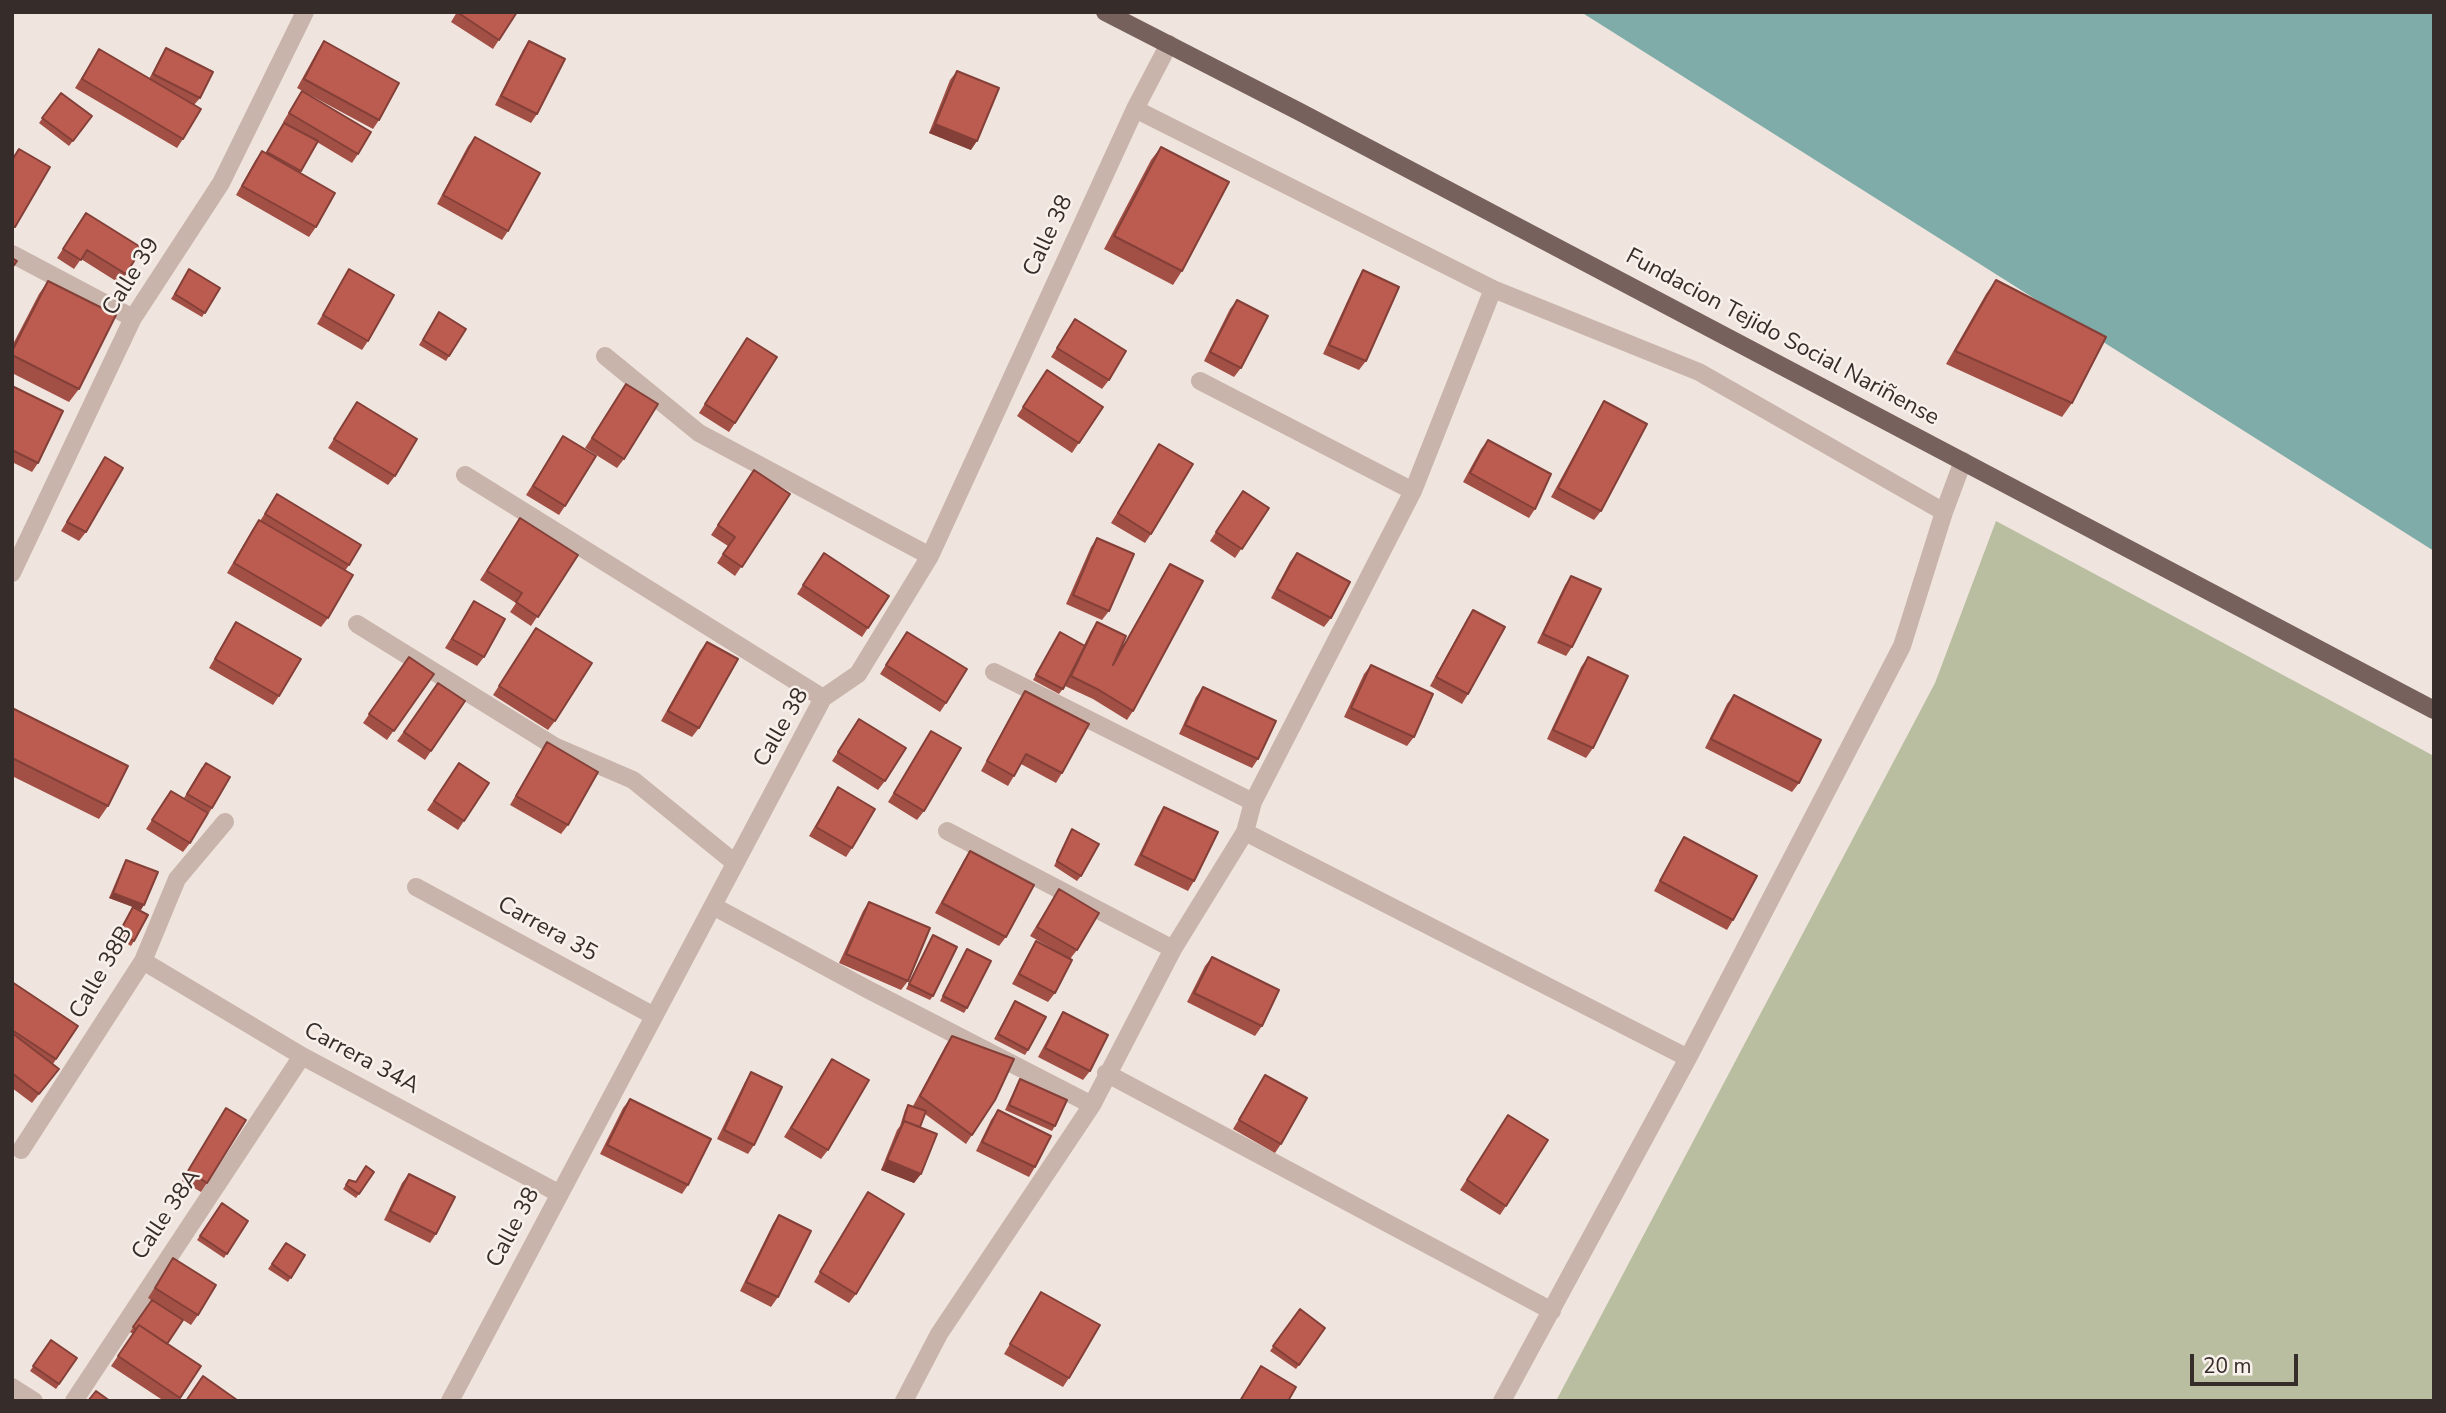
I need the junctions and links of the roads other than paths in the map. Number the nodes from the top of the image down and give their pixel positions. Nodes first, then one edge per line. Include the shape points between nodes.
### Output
1 (305, 12) edge
2 (1105, 12) edge
3 (1169, 44) junction
4 (1135, 109) junction
5 (12, 254) edge
6 (1493, 289) junction
7 (133, 318) junction
8 (605, 356) dead end
9 (1200, 381) dead end
10 (1963, 461) junction
11 (465, 475) dead end
12 (1413, 491) junction
13 (1944, 512) junction
14 (930, 556) junction
15 (12, 573) edge
16 (357, 624) dead end
17 (994, 672) dead end
18 (823, 698) junction
19 (2434, 710) edge
20 (1253, 802) junction
21 (225, 822) dead end
22 (947, 831) dead end
23 (1245, 832) junction
24 (735, 863) junction
25 (416, 887) dead end
26 (713, 906) junction
27 (1173, 949) junction
28 (143, 961) junction
29 (654, 1016) junction
30 (302, 1056) junction
31 (1688, 1058) junction
32 (1106, 1073) junction
33 (1092, 1105) junction
34 (21, 1150) dead end
35 (560, 1194) junction
36 (1552, 1311) junction
37 (12, 1387) edge
38 (34, 1401) edge
39 (74, 1401) edge
40 (450, 1401) edge
41 (904, 1401) edge
42 (1502, 1401) edge

1 - 7 street, Calle 39 via 221,183
2 - 3 main road, Fundacion Tejido Social Nariñense
3 - 4 street, Calle 38
3 - 10 main road, Fundacion Tejido Social Nariñense
4 - 6 street
4 - 14 street, Calle 38
5 - 7 street
6 - 12 street
6 - 13 street via 1699,372
7 - 15 street, Calle 39
8 - 14 street via 699,433
9 - 12 street
10 - 13 street
10 - 19 main road, Fundacion Tejido Social Nariñense
11 - 18 street
12 - 20 street
13 - 31 street via 1902,646
14 - 18 street, Calle 38 via 858,674
16 - 24 street via 554,746 633,780
17 - 20 street
18 - 24 street, Calle 38
20 - 23 street
21 - 28 street, Calle 38B via 177,879
22 - 27 street
23 - 27 street
23 - 31 street
24 - 26 street, Calle 38
25 - 29 street, Carrera 35
26 - 29 street, Calle 38
26 - 33 street
27 - 32 street
28 - 30 street, Carrera 34A
28 - 34 street, Calle 38B
29 - 35 street, Calle 38
30 - 35 street, Carrera 34A
30 - 39 street, Calle 38A
31 - 36 street
32 - 33 street
32 - 36 street
33 - 41 street via 939,1335
35 - 40 street, Calle 38
36 - 42 street
37 - 38 street

